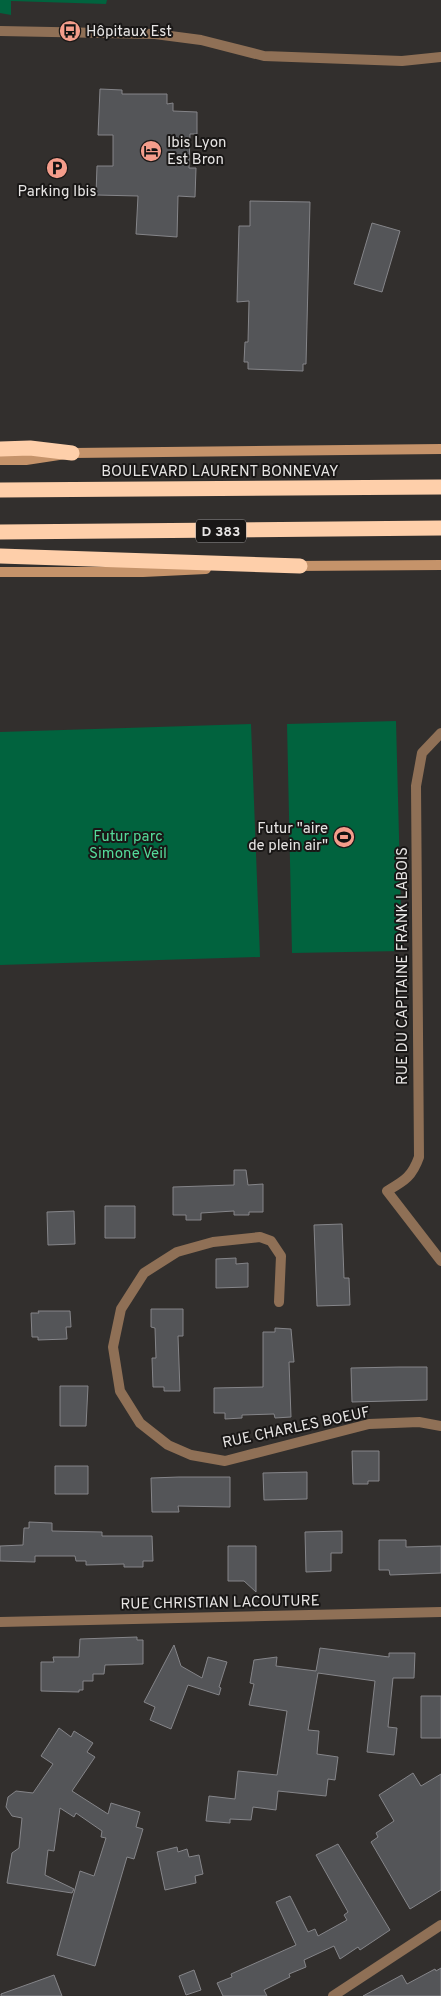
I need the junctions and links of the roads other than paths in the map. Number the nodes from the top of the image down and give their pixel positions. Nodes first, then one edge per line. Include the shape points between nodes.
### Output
1 (1, 30) edge
2 (441, 57) edge
3 (0, 449) edge
4 (441, 449) edge
5 (72, 453) junction
6 (0, 460) edge
7 (441, 487) edge
8 (0, 490) edge
9 (441, 528) edge
10 (0, 532) edge
11 (0, 556) edge
12 (441, 565) edge
13 (300, 566) junction
14 (0, 572) edge
15 (441, 733) edge
16 (441, 1261) edge
17 (280, 1302) dead end
18 (441, 1426) edge
19 (441, 1612) edge
20 (0, 1622) edge
21 (441, 1925) edge
22 (334, 1996) edge

1 - 2 street via 155,34 201,40 264,56 402,61
3 - 5 highway via 30,448
4 - 5 main road
5 - 6 main road via 26,460
7 - 8 highway, BOULEVARD LAURENT BONNEVAY
9 - 10 highway, D 383
11 - 13 highway
12 - 13 main road
13 - 14 main road via 143,572
15 - 16 street, RUE DU CAPITAINE FRANK LABOIS via 422,753 416,786 419,1157 414,1170 404,1181 387,1191
17 - 18 street, RUE CHARLES BOEUF via 281,1256 272,1241 260,1237 213,1242 178,1252 144,1273 121,1309 113,1347 120,1391 140,1423 168,1445 191,1454 226,1461 369,1424 419,1422
19 - 20 street, RUE CHRISTIAN LACOUTURE
21 - 22 street

